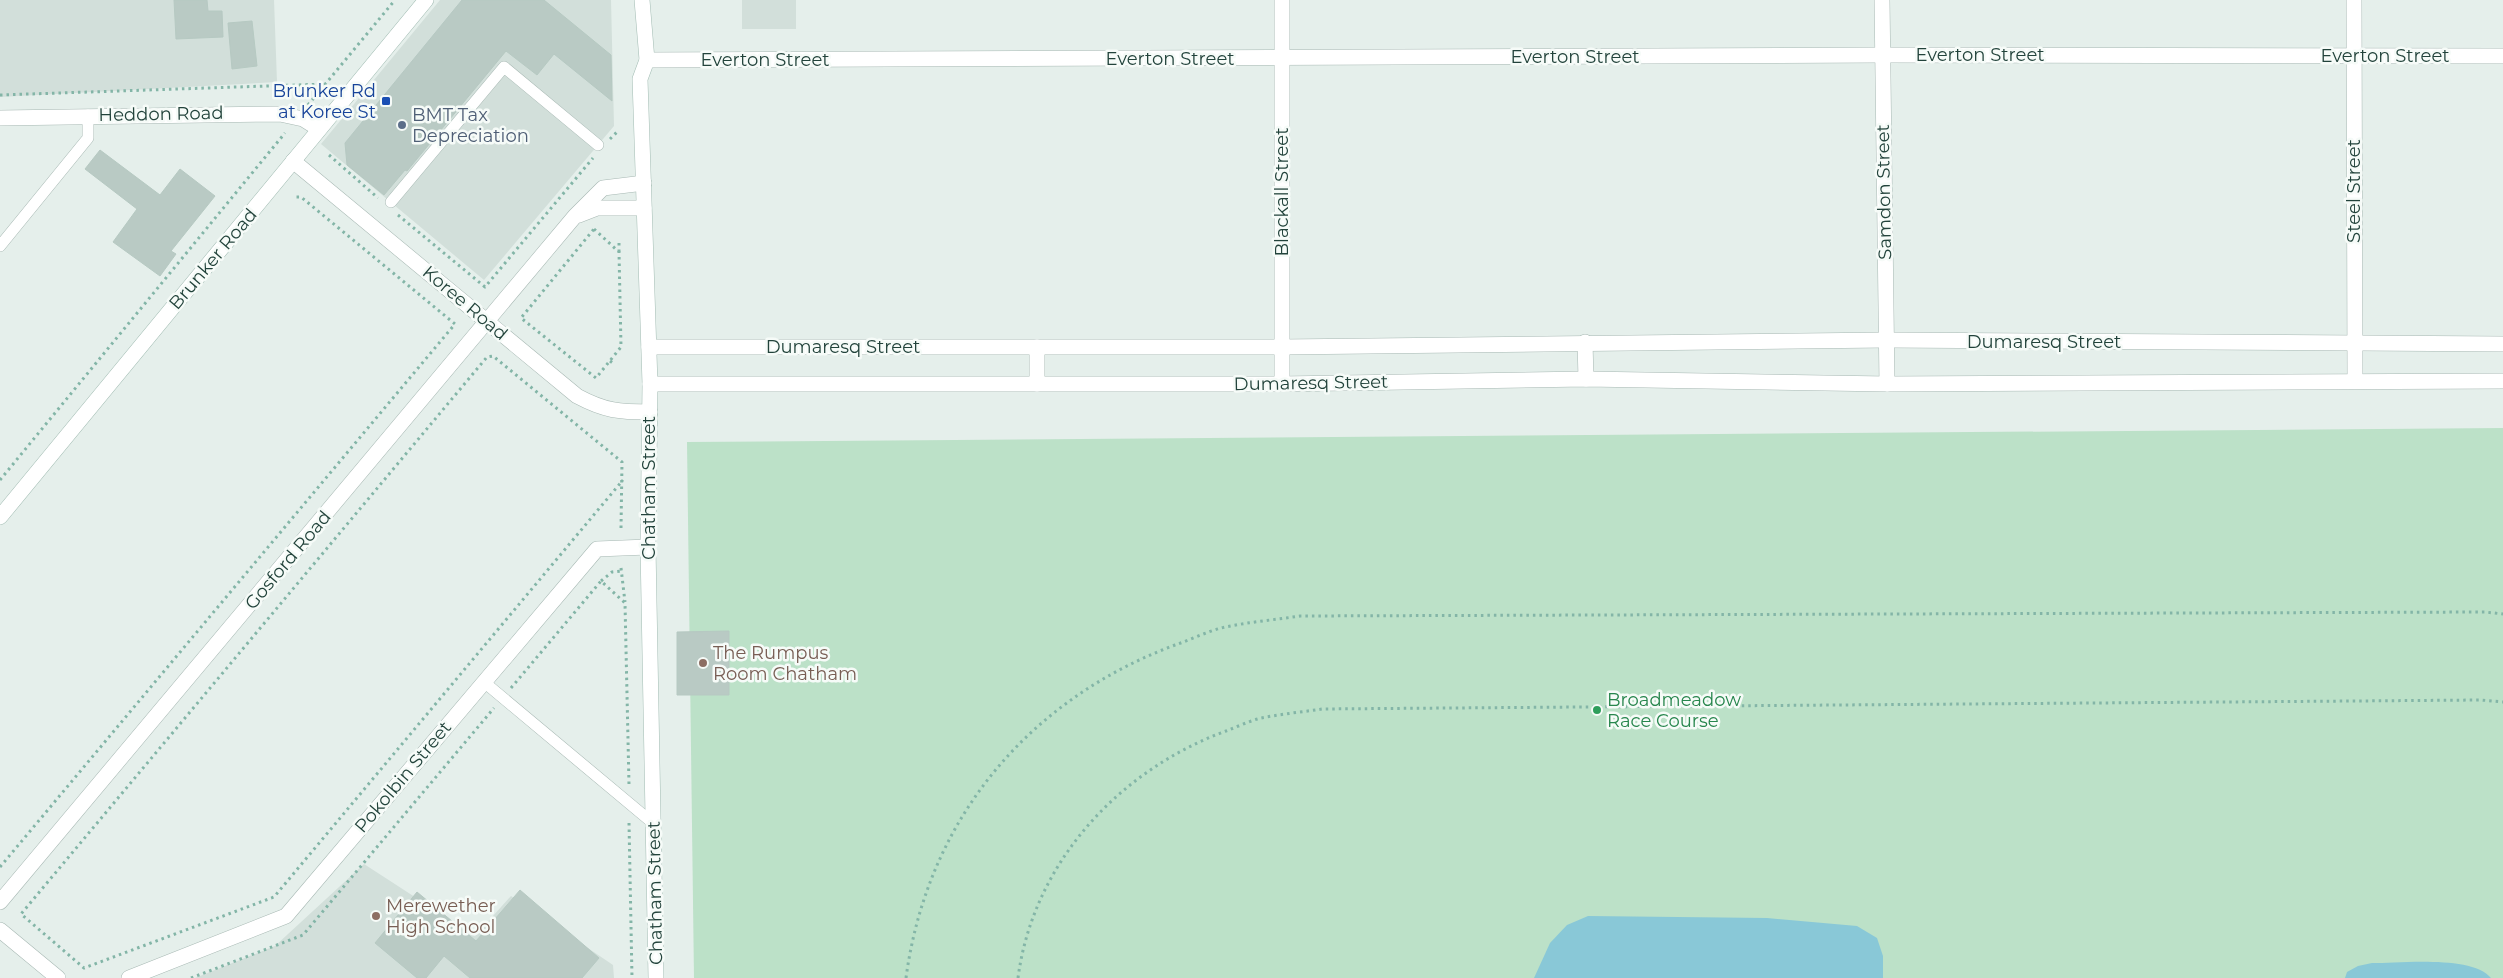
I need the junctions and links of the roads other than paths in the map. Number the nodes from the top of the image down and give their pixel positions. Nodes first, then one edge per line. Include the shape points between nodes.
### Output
1 (426, 0) edge
2 (642, 0) edge
3 (1282, 0) edge
4 (1882, 0) edge
5 (2354, 0) edge
6 (1882, 55) junction
7 (2354, 56) junction
8 (2503, 56) edge
9 (1282, 58) junction
10 (647, 60) junction
11 (88, 115) junction
12 (0, 118) edge
13 (319, 129) junction
14 (600, 147) road end
15 (294, 161) junction
16 (644, 183) junction
17 (389, 205) road end
18 (644, 208) junction
19 (575, 216) junction
20 (0, 246) edge
21 (486, 321) junction
22 (1886, 340) junction
23 (1584, 342) junction
24 (2355, 344) junction
25 (2503, 344) edge
26 (649, 347) junction
27 (1036, 347) junction
28 (1282, 347) junction
29 (1586, 379) junction
30 (2355, 381) junction
31 (2503, 381) edge
32 (650, 384) junction
33 (1037, 384) junction
34 (1282, 384) junction
35 (1887, 384) junction
36 (650, 412) junction
37 (0, 517) edge
38 (648, 546) junction
39 (484, 682) junction
40 (654, 824) junction
41 (0, 902) edge
42 (0, 930) edge
43 (58, 978) edge
44 (129, 978) edge
45 (656, 978) edge

1 - 13 street, Brunker Road
2 - 10 street, Chatham Street
3 - 9 street, Blackall Street
4 - 6 street, Samdon Street
5 - 7 street, Steel Street
6 - 7 street, Everton Street
6 - 9 street, Everton Street
6 - 22 street, Samdon Street
7 - 8 street, Everton Street
7 - 24 street, Steel Street
9 - 10 street, Everton Street
9 - 28 street, Blackall Street
10 - 16 street, Chatham Street via 640,79
11 - 12 street, Heddon Road
11 - 13 street, Heddon Road via 280,114 297,117
11 - 20 lane via 88,138
13 - 15 street, Brunker Road
14 - 17 lane via 504,67
15 - 21 street, Koree Road
15 - 37 street, Brunker Road
16 - 18 street, Chatham Street
16 - 19 street, Gosford Road via 603,188
18 - 19 street via 597,208
18 - 26 street, Chatham Street
19 - 21 street, Gosford Road
21 - 36 street, Koree Road via 577,396 599,407 623,412
21 - 41 street, Gosford Road
22 - 23 street, Dumaresq Street
22 - 24 street, Dumaresq Street
22 - 35 street, Samdon Street
23 - 28 street, Dumaresq Street
23 - 29 street
24 - 25 street, Dumaresq Street
24 - 30 street, Steel Street
26 - 27 street, Dumaresq Street
26 - 32 street, Chatham Street
27 - 28 street, Dumaresq Street
27 - 33 street
28 - 34 street, Blackall Street
29 - 34 street, Dumaresq Street
29 - 35 street, Dumaresq Street
30 - 31 street, Dumaresq Street
30 - 35 street, Dumaresq Street
32 - 33 street, Dumaresq Street
32 - 36 street, Chatham Street
33 - 34 street, Dumaresq Street
36 - 38 street, Chatham Street
38 - 39 street, Pokolbin Street via 597,549
38 - 40 street, Chatham Street
39 - 40 lane
39 - 44 street, Pokolbin Street via 286,916
40 - 45 street, Chatham Street
42 - 43 street

